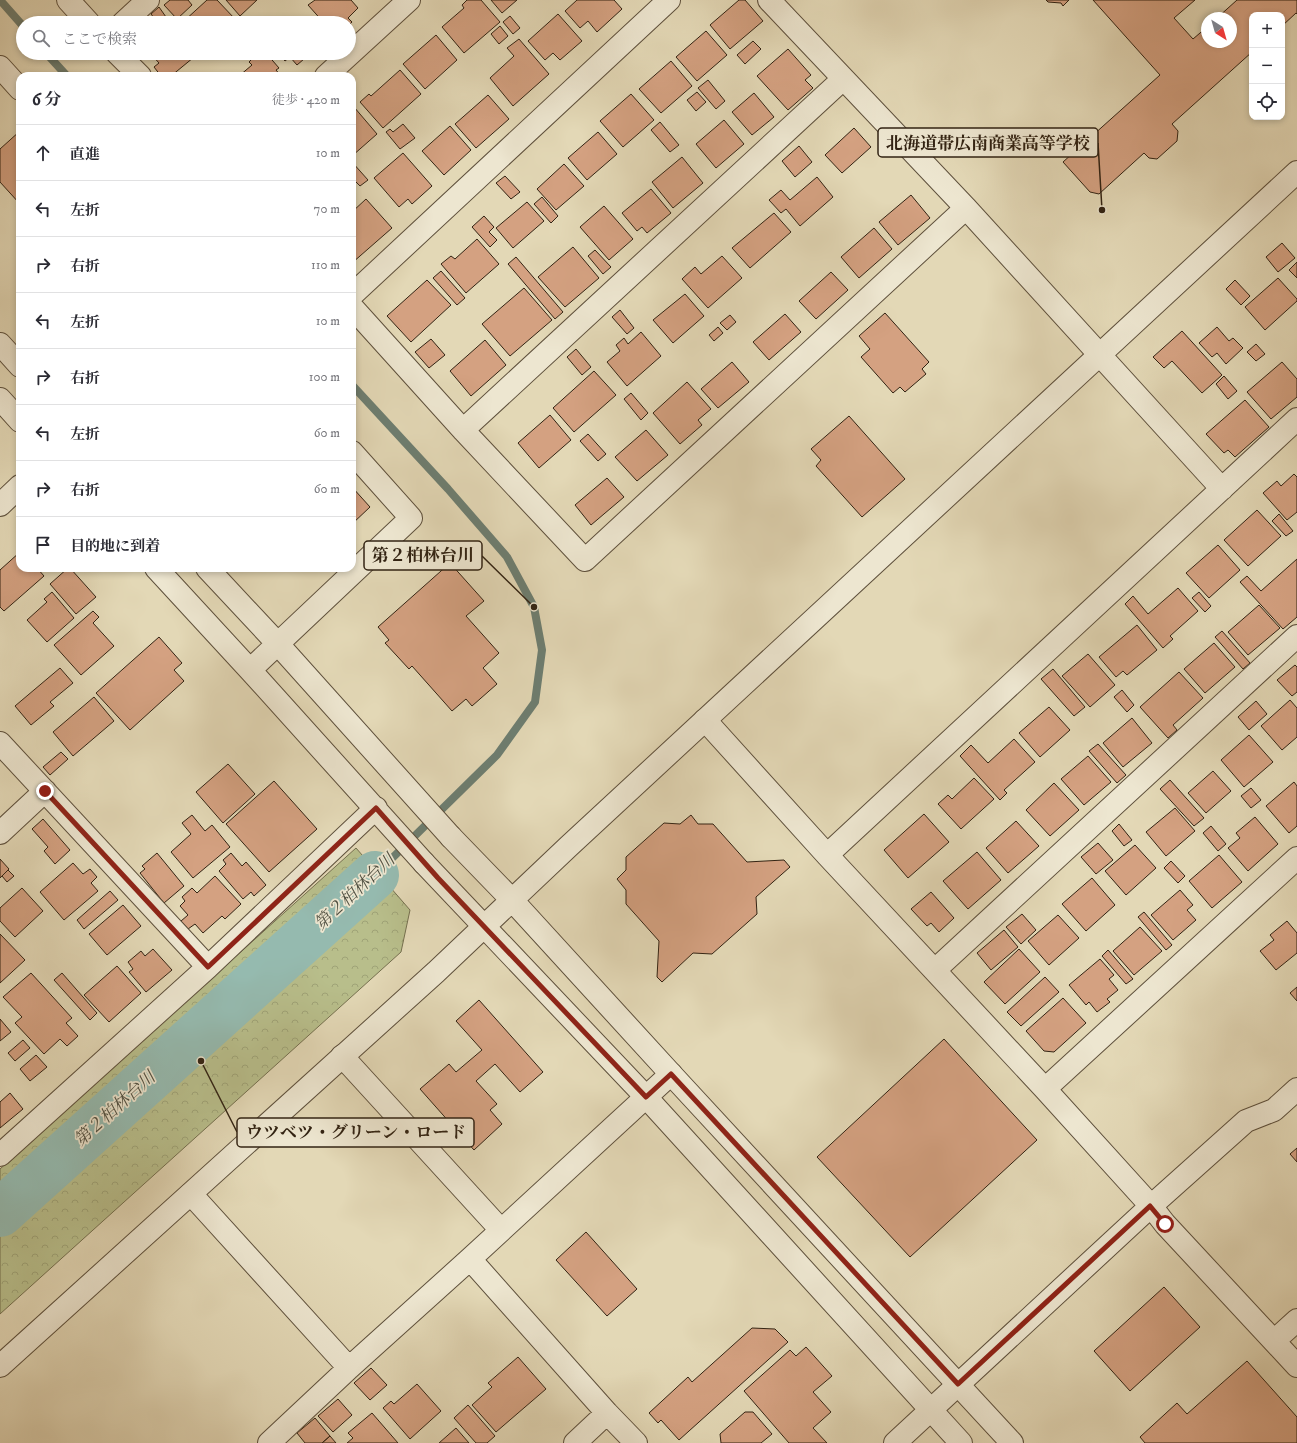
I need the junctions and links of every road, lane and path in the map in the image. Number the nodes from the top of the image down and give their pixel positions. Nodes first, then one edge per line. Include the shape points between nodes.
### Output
1 (68, 0) edge
2 (148, 0) edge
3 (409, 0) edge
4 (669, 0) edge
5 (769, 0) edge
6 (83, 16) edge
7 (131, 16) edge
8 (356, 49) edge
9 (124, 60) edge
10 (343, 60) edge
11 (0, 67) edge
12 (136, 72) edge
13 (330, 72) edge
14 (843, 79) junction
15 (16, 85) edge
16 (1297, 172) edge
17 (966, 208) junction
18 (356, 290) edge
19 (356, 311) edge
20 (0, 344) edge
21 (1100, 355) junction
22 (16, 362) edge
23 (0, 400) edge
24 (16, 417) edge
25 (1297, 419) edge
26 (463, 430) junction
27 (356, 456) edge
28 (1222, 489) junction
29 (16, 490) edge
30 (0, 505) edge
31 (356, 570) edge
32 (160, 572) edge
33 (211, 572) edge
34 (354, 572) edge
35 (1297, 636) edge
36 (277, 643) junction
37 (250, 670) junction
38 (705, 720) junction
39 (0, 743) edge
40 (45, 791) junction
41 (383, 816) junction
42 (0, 833) edge
43 (827, 855) junction
44 (1297, 858) edge
45 (512, 900) junction
46 (484, 926) junction
47 (208, 967) junction
48 (935, 970) junction
49 (342, 1056) junction
50 (671, 1074) junction
51 (1045, 1089) junction
52 (1297, 1089) edge
53 (646, 1097) junction
54 (0, 1156) edge
55 (191, 1194) junction
56 (1150, 1206) junction
57 (501, 1230) junction
58 (470, 1259) junction
59 (1297, 1320) edge
60 (1274, 1341) junction
61 (0, 1366) edge
62 (1297, 1366) edge
63 (349, 1368) junction
64 (958, 1384) junction
65 (930, 1410) junction
66 (607, 1412) junction
67 (269, 1443) edge
68 (575, 1443) edge
69 (636, 1443) edge
70 (895, 1443) edge
71 (961, 1443) edge
72 (1012, 1443) edge

1 - 6 street
2 - 7 street
3 - 8 street
4 - 18 street
5 - 14 street
9 - 12 street
10 - 13 street
11 - 15 street
14 - 17 street
14 - 26 street
16 - 21 street
17 - 21 street
17 - 26 street via 585,560
19 - 26 street
20 - 22 street
21 - 28 street
21 - 38 street
23 - 24 street
25 - 28 street
27 - 31 street via 412,518
28 - 43 street
29 - 30 street
32 - 37 street
33 - 36 street
34 - 36 street
35 - 48 street
36 - 37 street
36 - 45 street via 451,837
37 - 41 street
38 - 43 street
38 - 45 street
39 - 40 street
40 - 42 street
40 - 47 street
41 - 46 street
41 - 47 street
43 - 48 street
44 - 51 street
45 - 46 street
45 - 50 street
46 - 49 street
46 - 53 street
47 - 54 street
48 - 51 street
49 - 55 street
49 - 57 street
50 - 53 street
50 - 64 street
51 - 56 street
52 - 56 street via 1274,1110 1246,1121
53 - 57 street
53 - 65 street
55 - 61 street
55 - 63 street
56 - 60 street
56 - 64 street
57 - 58 street
58 - 63 street
58 - 66 street
59 - 60 street
60 - 62 street
63 - 67 street
64 - 65 street
64 - 72 street
65 - 70 street
65 - 71 street
66 - 68 street
66 - 69 street

